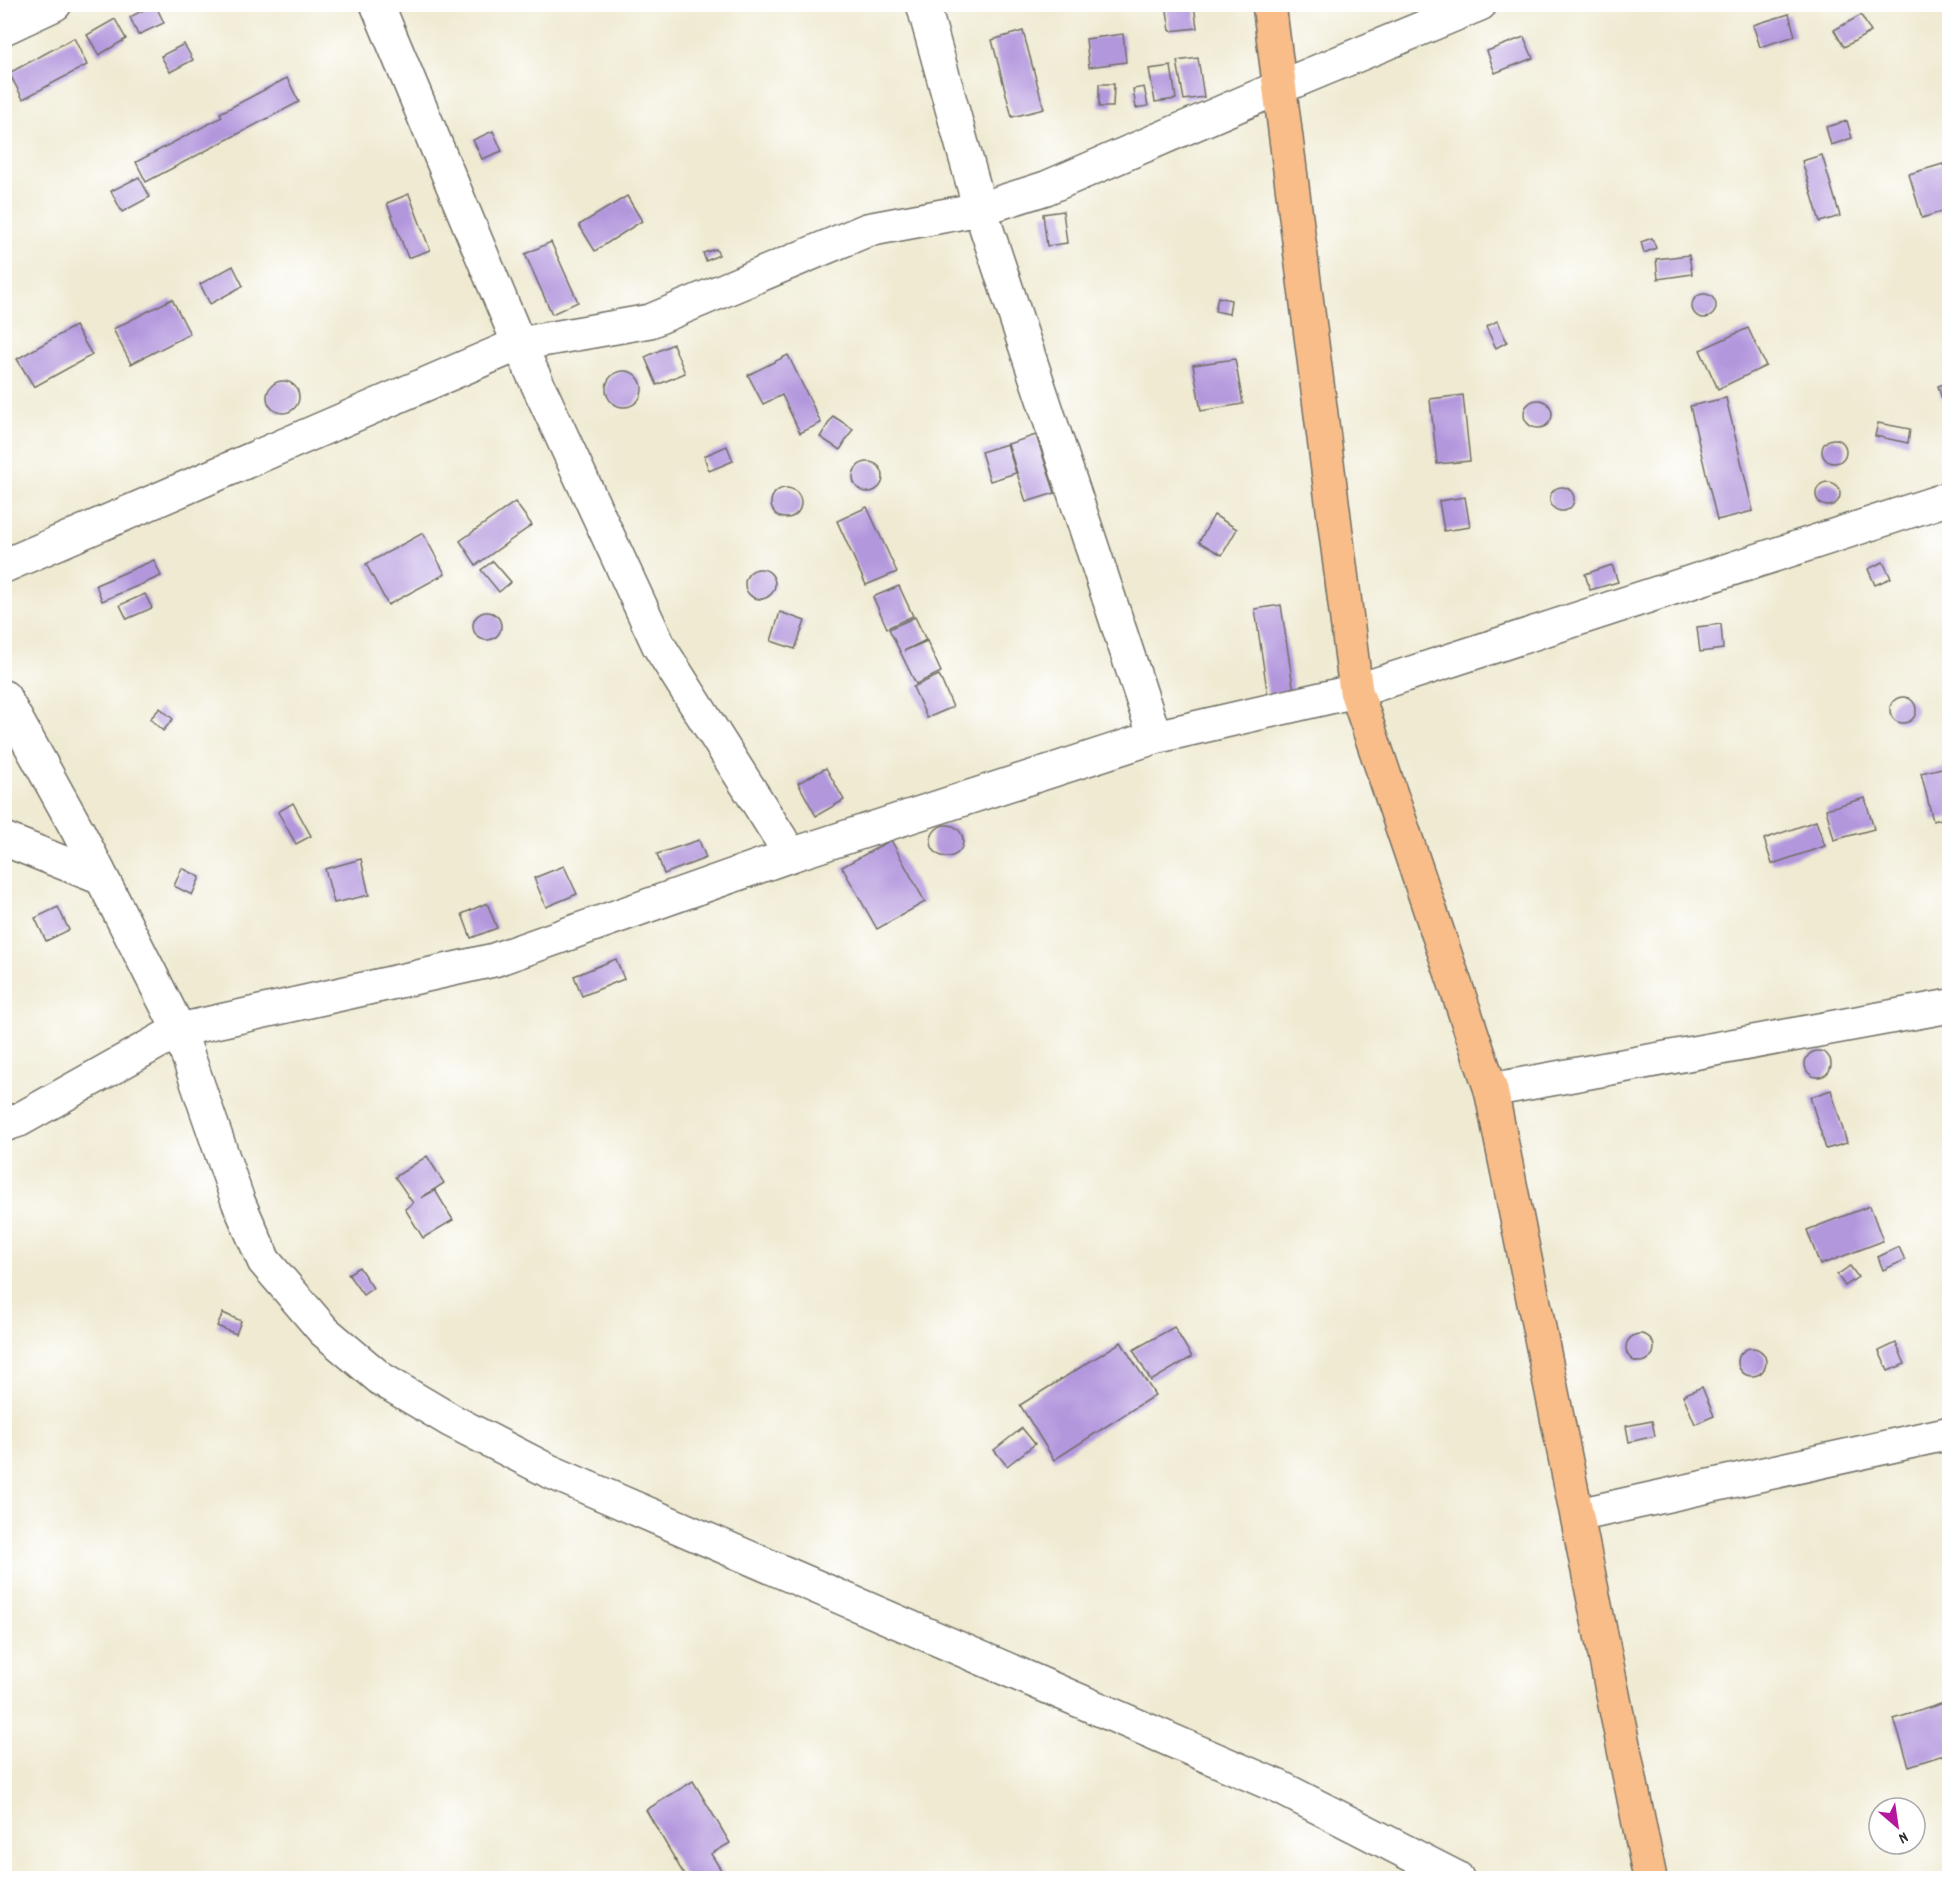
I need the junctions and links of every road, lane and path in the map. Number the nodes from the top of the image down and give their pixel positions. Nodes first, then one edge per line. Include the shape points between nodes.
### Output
1 (55, 4) edge
2 (377, 4) edge
3 (924, 4) edge
4 (1269, 4) edge
5 (1480, 4) edge
6 (4, 28) edge
7 (1278, 88) junction
8 (980, 209) junction
9 (519, 344) junction
10 (1950, 498) edge
11 (4, 566) edge
12 (1356, 691) junction
13 (4, 697) edge
14 (1155, 737) junction
15 (4, 839) edge
16 (791, 855) junction
17 (101, 878) junction
18 (1950, 1006) edge
19 (179, 1030) junction
20 (1491, 1090) junction
21 (4, 1125) edge
22 (1950, 1433) edge
23 (1578, 1515) junction
24 (1457, 1878) edge
25 (1650, 1878) edge

1 - 6 street
2 - 9 street
3 - 8 street
4 - 7 main road
5 - 7 street
7 - 8 street via 1046,188
7 - 12 main road
8 - 9 street via 867,230 650,321
8 - 14 street
9 - 11 street
9 - 16 street via 659,646
10 - 12 street
12 - 14 street
12 - 20 main road
13 - 17 street
14 - 16 street
15 - 17 street
16 - 19 street via 494,960
17 - 19 street
18 - 20 street
19 - 21 street
19 - 24 street via 238,1201 264,1261 324,1331 381,1379 549,1471 1279,1786
20 - 23 main road
22 - 23 street
23 - 25 main road

